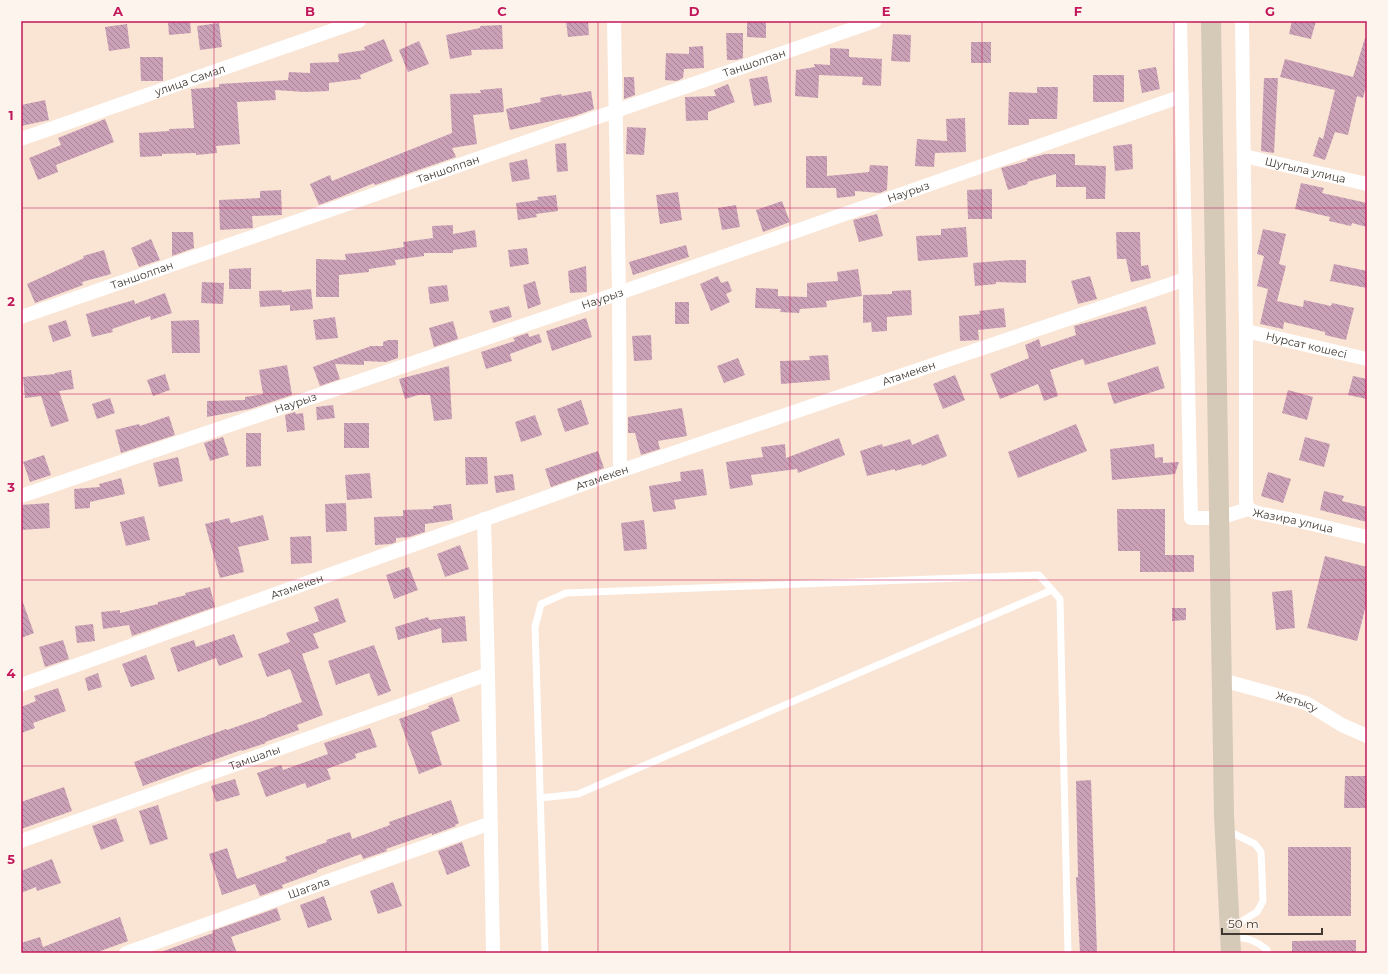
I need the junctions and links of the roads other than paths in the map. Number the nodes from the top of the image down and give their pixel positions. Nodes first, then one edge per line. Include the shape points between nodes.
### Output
1 (359, 21) edge
2 (614, 21) edge
3 (875, 21) edge
4 (1180, 21) edge
5 (1211, 21) edge
6 (1242, 21) edge
7 (1182, 96) junction
8 (616, 111) junction
9 (21, 139) edge
10 (1244, 156) junction
11 (1367, 184) edge
12 (1186, 279) junction
13 (619, 293) junction
14 (21, 317) edge
15 (1246, 331) junction
16 (1367, 359) edge
17 (620, 471) junction
18 (21, 496) edge
19 (1248, 509) junction
20 (1220, 518) junction
21 (484, 519) junction
22 (1367, 537) edge
23 (1052, 590) junction
24 (488, 674) junction
25 (1222, 680) junction
26 (21, 685) edge
27 (1367, 736) edge
28 (540, 798) junction
29 (491, 823) junction
30 (1225, 830) junction
31 (21, 842) edge
32 (1231, 939) edge
33 (126, 953) edge
34 (493, 953) edge
35 (546, 953) edge
36 (1068, 953) edge
37 (1267, 953) edge

1 - 9 street, улица Самал
2 - 8 street
3 - 8 street, Таншолпан
4 - 7 street
5 - 20 main road
6 - 10 street
7 - 12 street
7 - 13 street, Наурыз
8 - 13 street
8 - 14 street, Таншолпан
10 - 11 street, Шугыла улица
10 - 15 street
12 - 17 street, Атамекен
12 - 20 street, Жазира улица via 1191,518
13 - 17 street
13 - 18 street, Наурыз
15 - 16 street, Нурсат кошесi
15 - 19 street
17 - 21 street, Атамекен
19 - 20 street, Жазира улица
19 - 22 street, Жазира улица
20 - 25 main road
21 - 24 street
21 - 26 street, Атамекен
23 - 28 lane via 578,794
23 - 28 lane via 1039,575 566,593 541,604 535,627
23 - 36 lane via 1060,599
24 - 29 street
24 - 31 street, Тамшалы
25 - 27 street, Жетысу via 1306,703 1342,725
25 - 30 main road
28 - 35 lane
29 - 33 street, Шагала
29 - 34 street
30 - 32 main road
30 - 32 lane via 1256,844 1261,852 1263,901 1257,912
32 - 37 lane via 1248,938 1258,942

